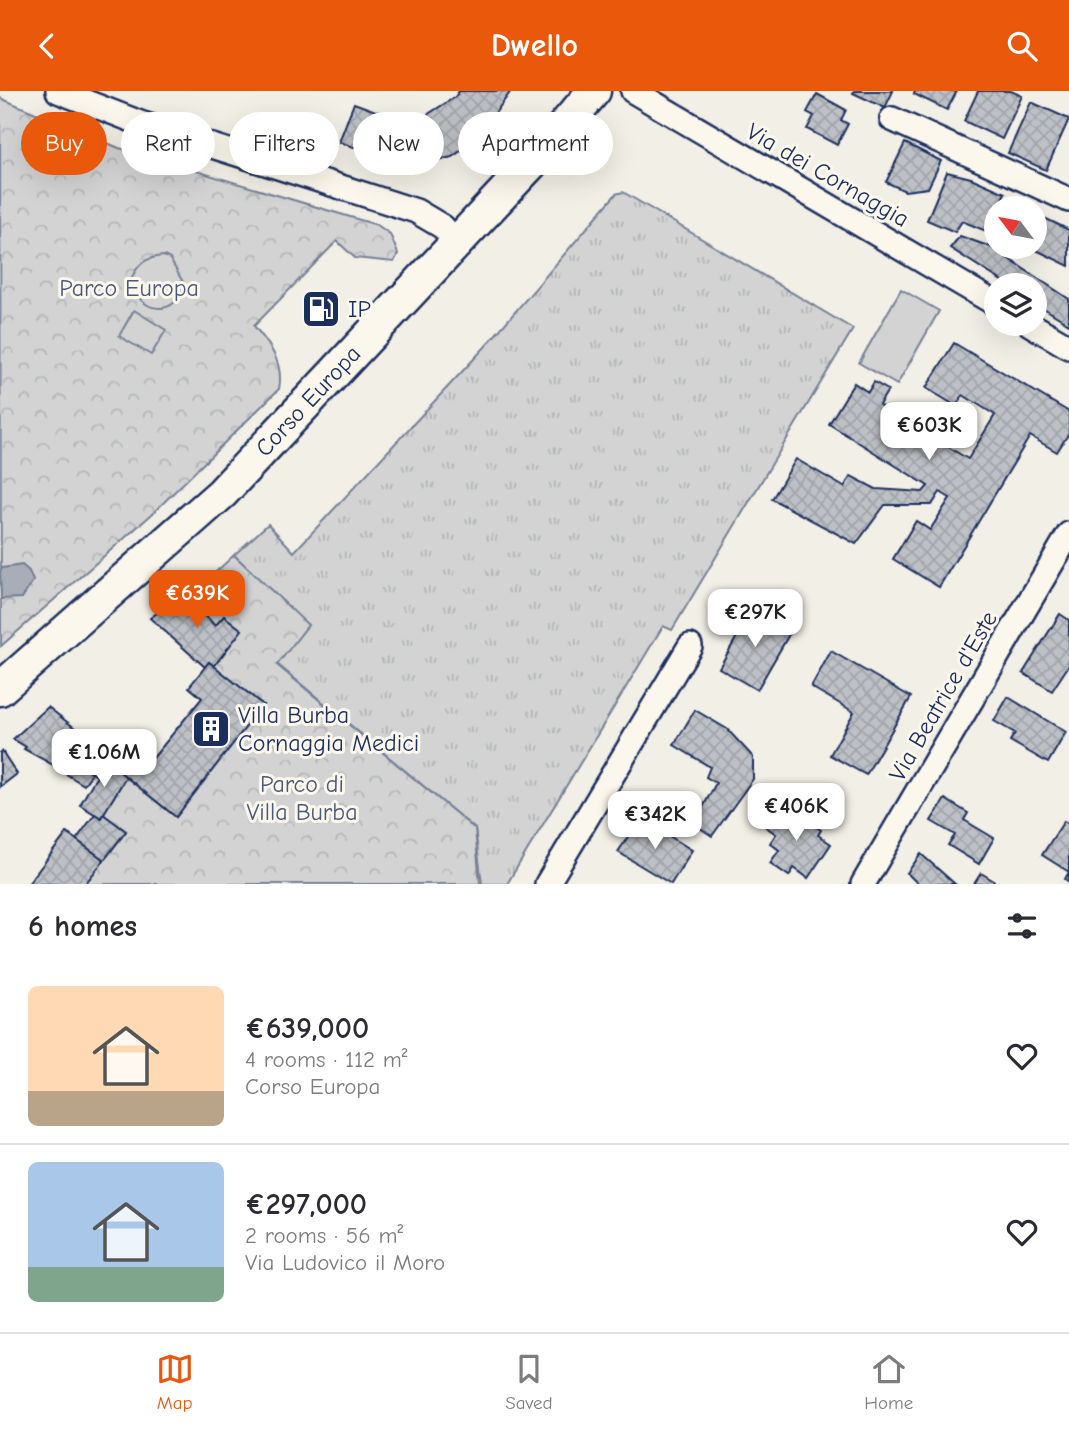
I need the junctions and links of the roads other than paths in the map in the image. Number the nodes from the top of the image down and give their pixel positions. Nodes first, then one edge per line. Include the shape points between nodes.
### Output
1 (58, 91) edge
2 (594, 91) edge
3 (633, 91) edge
4 (96, 98) edge
5 (892, 119) dead end
6 (1069, 200) edge
7 (457, 243) junction
8 (984, 297) edge
9 (1047, 334) edge
10 (1069, 347) edge
11 (1069, 534) edge
12 (690, 646) dead end
13 (0, 689) edge
14 (547, 884) edge
15 (863, 884) edge

1 - 4 street
2 - 7 main road, Corso Europa
3 - 8 street, Via dei Cornaggia
4 - 7 street via 238,156 416,211 443,227
5 - 6 street
7 - 13 main road, Corso Europa via 222,493
9 - 10 street
11 - 15 street, Via Beatrice d'Este
12 - 14 street

